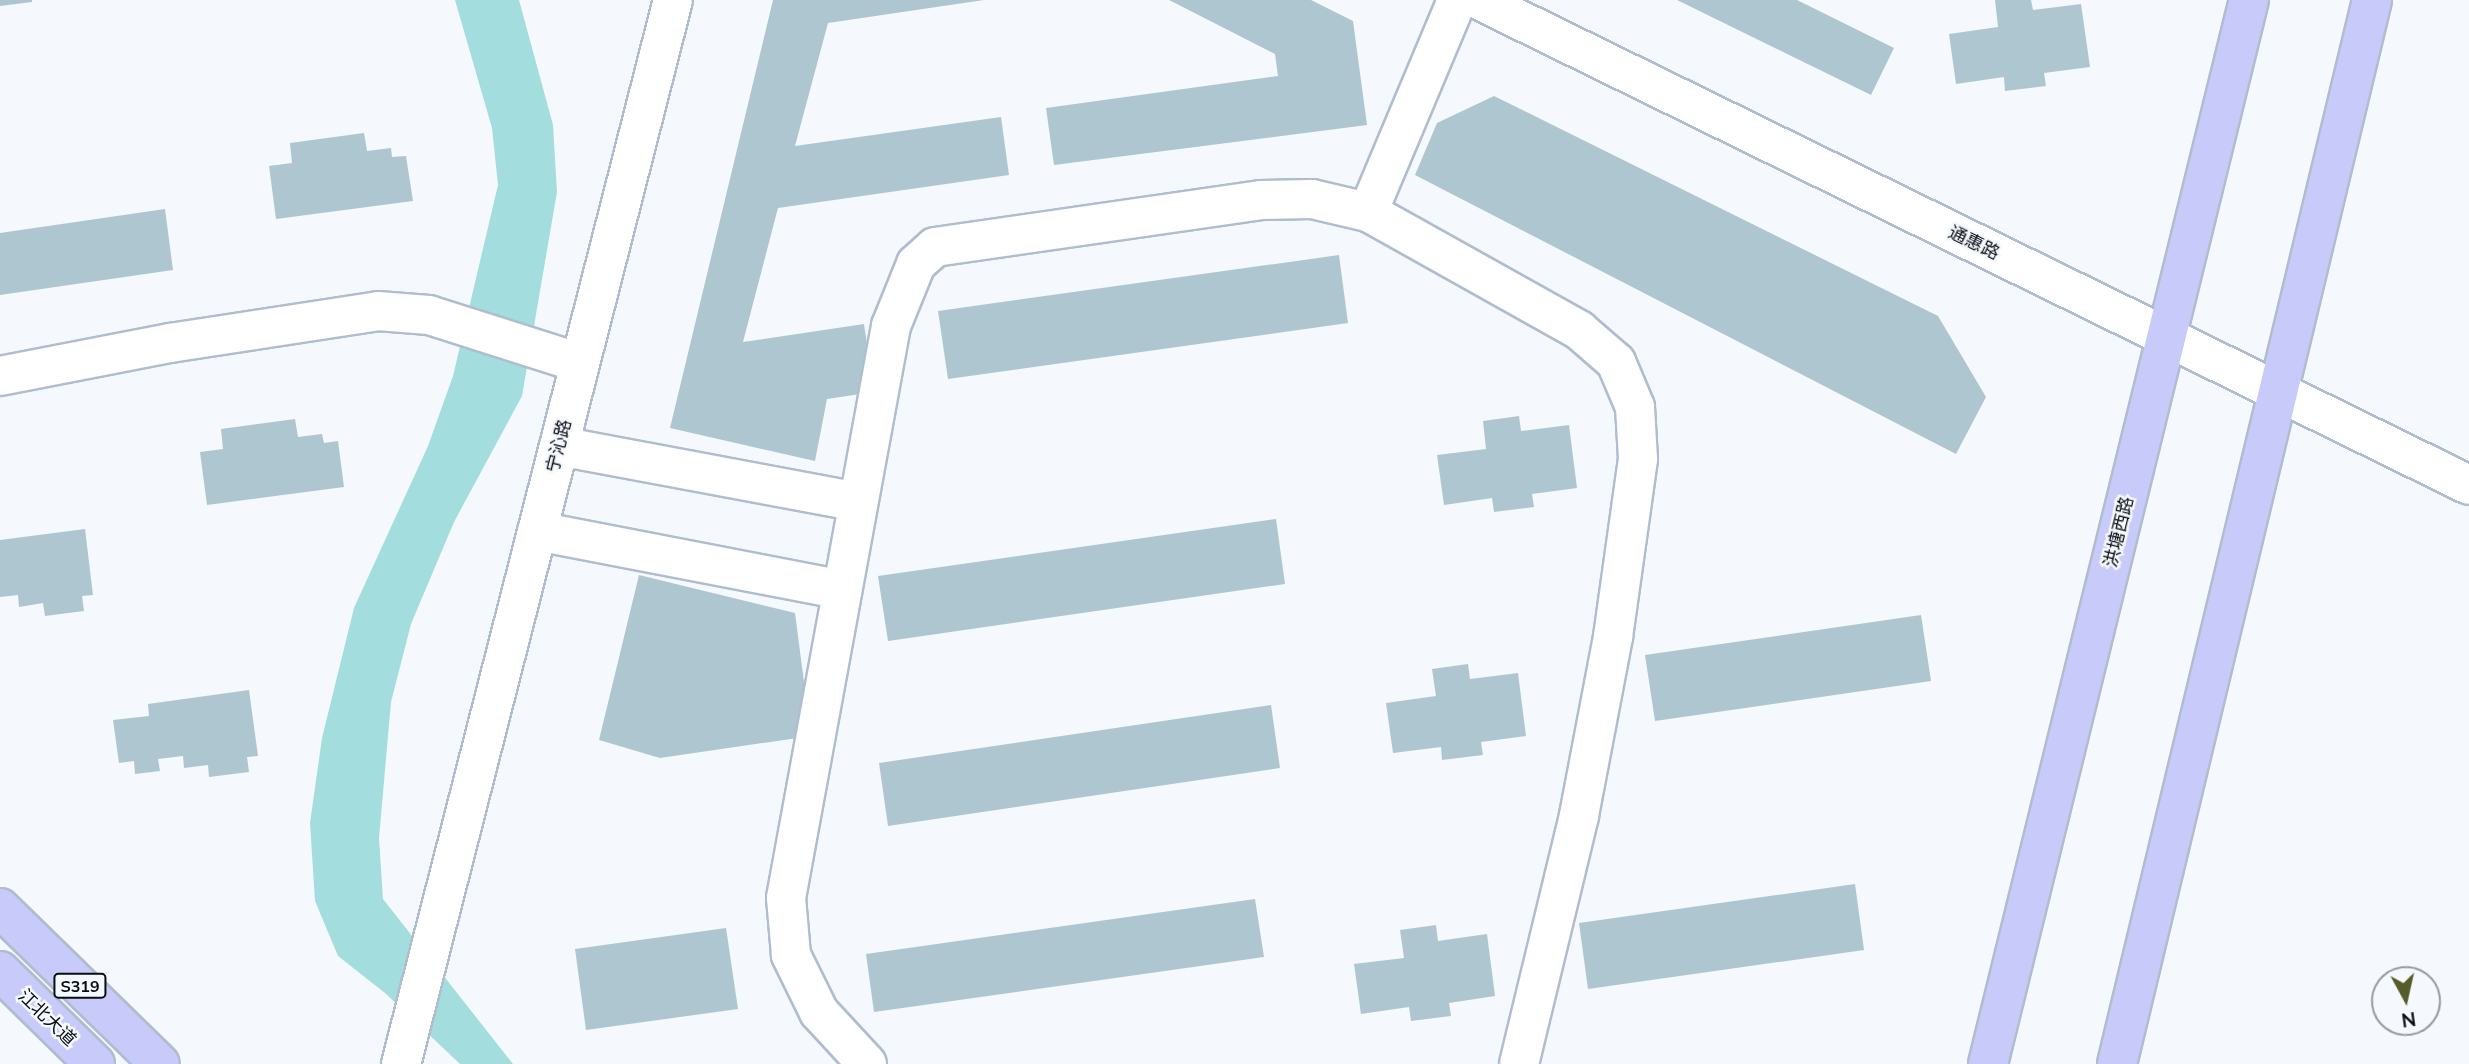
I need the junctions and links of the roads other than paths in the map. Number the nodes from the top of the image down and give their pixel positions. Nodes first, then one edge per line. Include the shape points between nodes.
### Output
1 (673, 0) edge
2 (1457, 0) edge
3 (1479, 0) edge
4 (2249, 0) edge
5 (2372, 0) edge
6 (1368, 212) junction
7 (2167, 338) junction
8 (580, 363) junction
9 (0, 376) edge
10 (2278, 390) junction
11 (558, 446) junction
12 (2469, 485) edge
13 (858, 502) junction
14 (537, 531) junction
15 (842, 590) junction
16 (0, 908) edge
17 (0, 971) edge
18 (95, 1064) edge
19 (160, 1064) edge
20 (401, 1064) edge
21 (867, 1064) edge
22 (1518, 1064) edge
23 (1987, 1064) edge
24 (2117, 1064) edge

1 - 8 street, 宁沁路
2 - 6 street
3 - 7 street, 通惠路
4 - 7 main road, 洪塘西路
5 - 10 main road
6 - 13 street via 1312,199 1261,200 935,247 916,264 891,327
6 - 22 street via 1579,330 1616,362 1634,407 1638,459 1613,636 1579,816
7 - 10 street, 通惠路
7 - 23 main road, 洪塘西路
8 - 9 street via 429,315 378,311 170,343
8 - 11 street, 宁沁路
10 - 12 street, 通惠路
10 - 24 main road
11 - 13 street
11 - 14 street, 宁沁路
13 - 15 street
14 - 15 street
14 - 20 street, 宁沁路
15 - 21 street via 786,898 791,955 819,1012
16 - 19 main road, S319
17 - 18 main road, 江北大道 / S319

